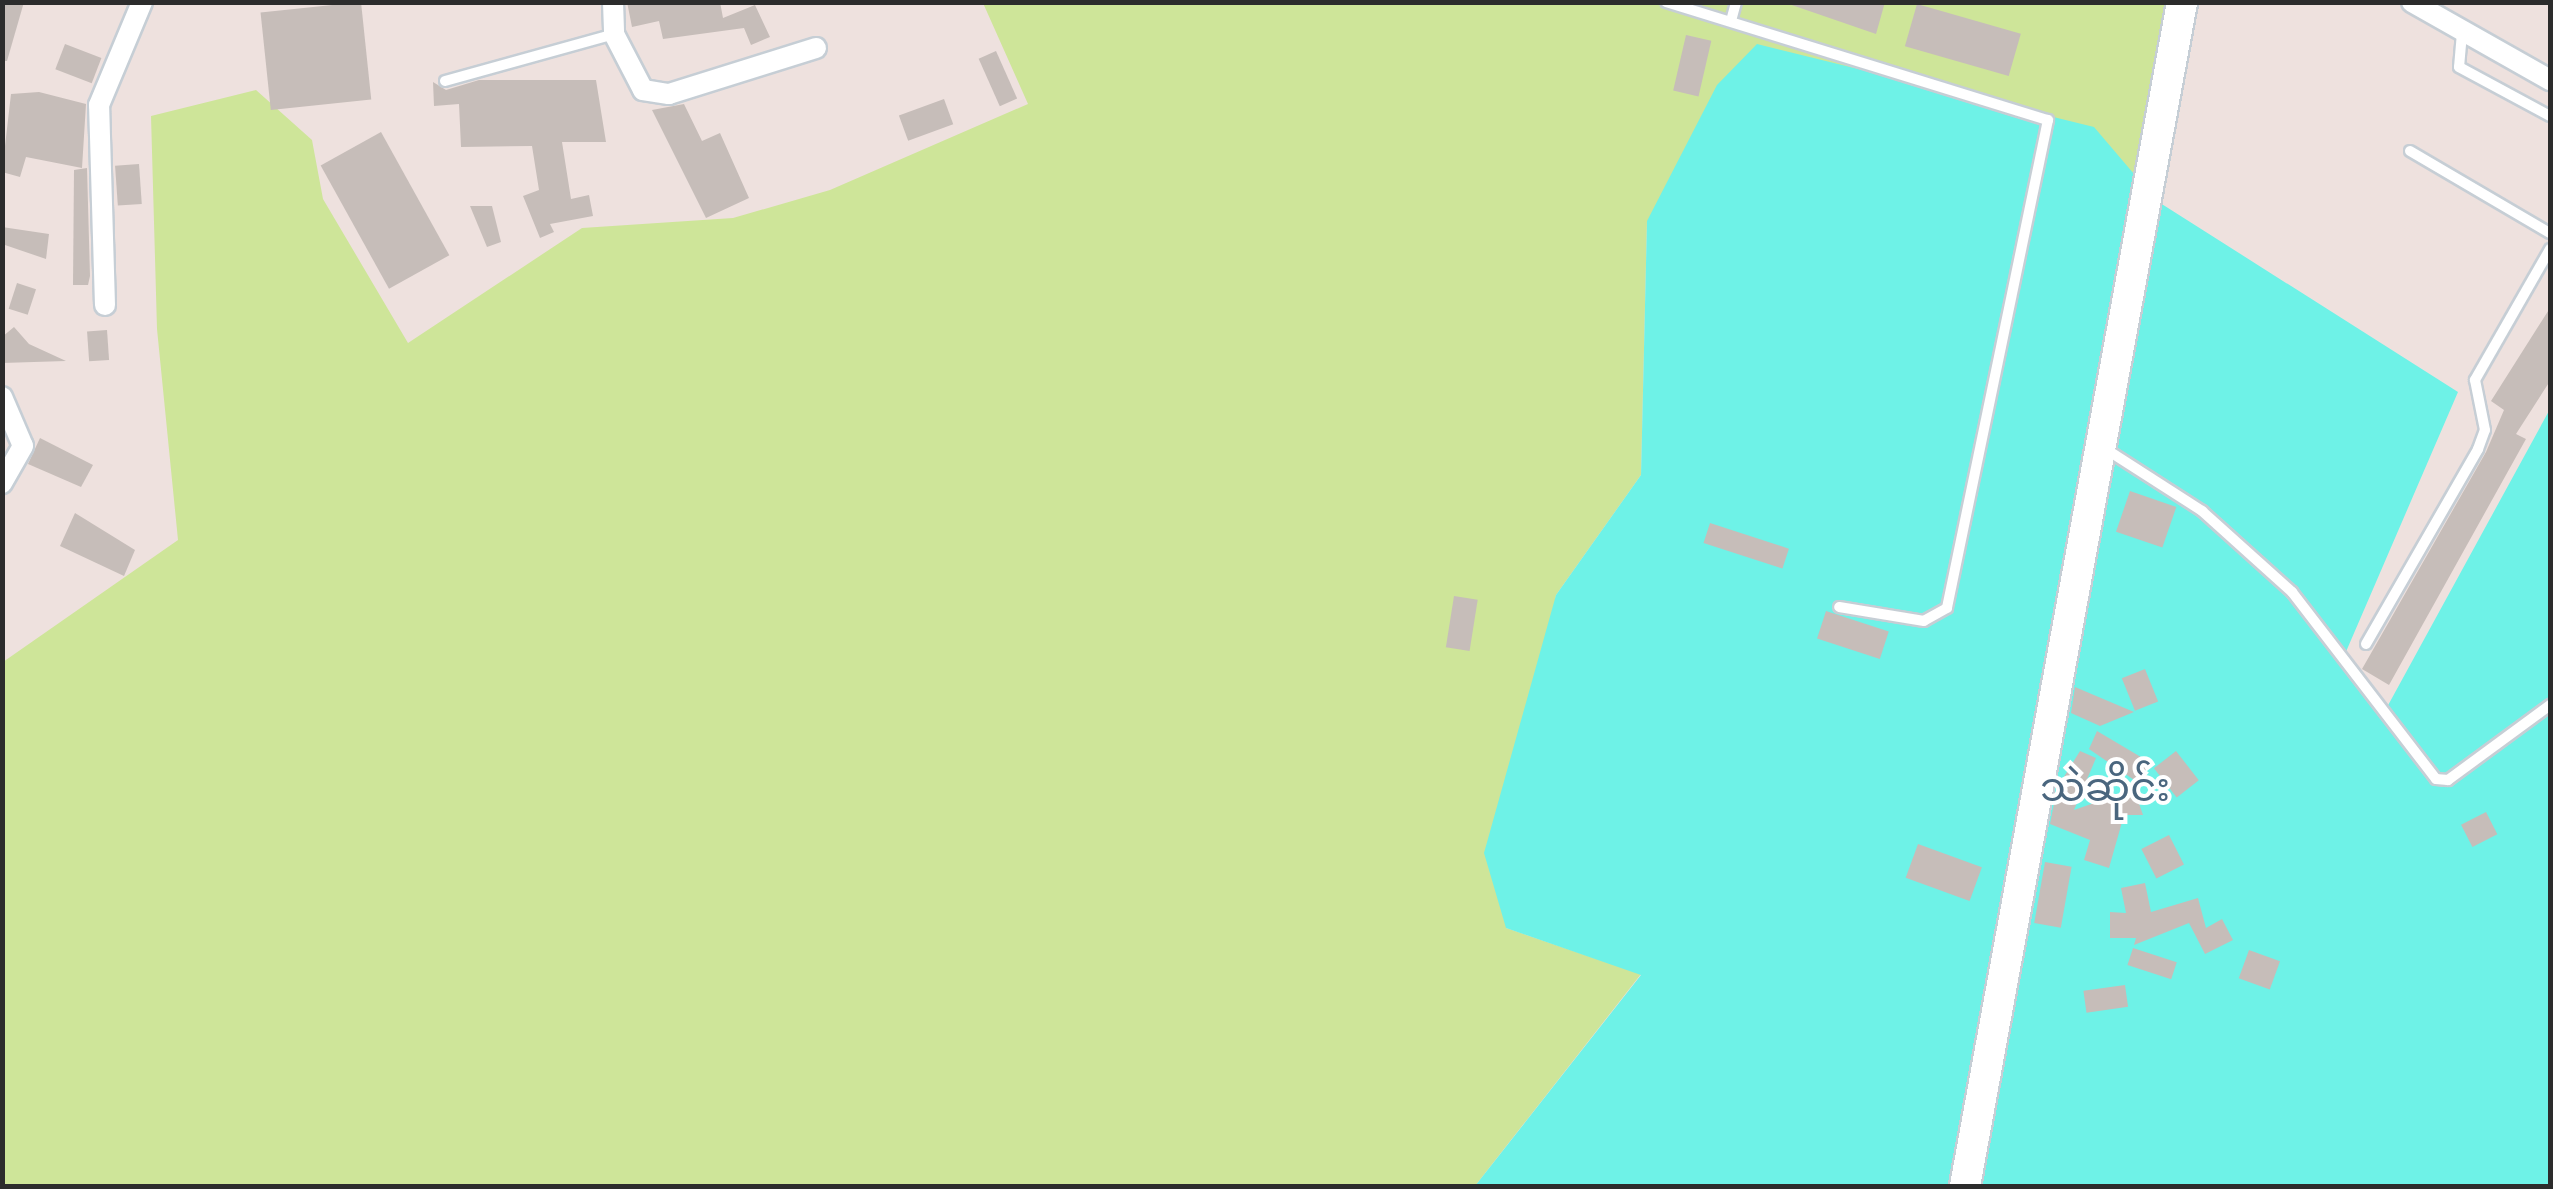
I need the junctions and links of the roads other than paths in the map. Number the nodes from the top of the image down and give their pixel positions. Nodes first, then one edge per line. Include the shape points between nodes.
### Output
1 (142, 2) edge
2 (613, 2) edge
3 (1666, 2) edge
4 (1736, 2) edge
5 (2182, 2) edge
6 (2412, 2) edge
7 (1731, 21) junction
8 (2462, 32) junction
9 (614, 34) junction
10 (816, 48) dead end
11 (2550, 80) edge
12 (445, 81) dead end
13 (2550, 116) edge
14 (2410, 150) dead end
15 (2550, 234) edge
16 (2550, 249) edge
17 (105, 305) dead end
18 (2, 397) edge
19 (2103, 447) junction
20 (2, 483) edge
21 (1840, 608) dead end
22 (2366, 644) dead end
23 (2550, 705) edge
24 (1965, 1186) edge

1 - 17 street via 99,105
2 - 9 street
3 - 7 lane
4 - 7 lane
5 - 19 street
6 - 8 street
7 - 21 lane via 2048,120 1946,608 1924,620
8 - 11 street
8 - 13 lane via 2459,67
9 - 10 street via 643,90 669,94
9 - 12 lane
14 - 15 lane
16 - 22 lane via 2475,380 2484,430 2478,449
18 - 20 street via 24,446
19 - 23 lane via 2202,510 2292,592 2436,779 2448,780
19 - 24 street

